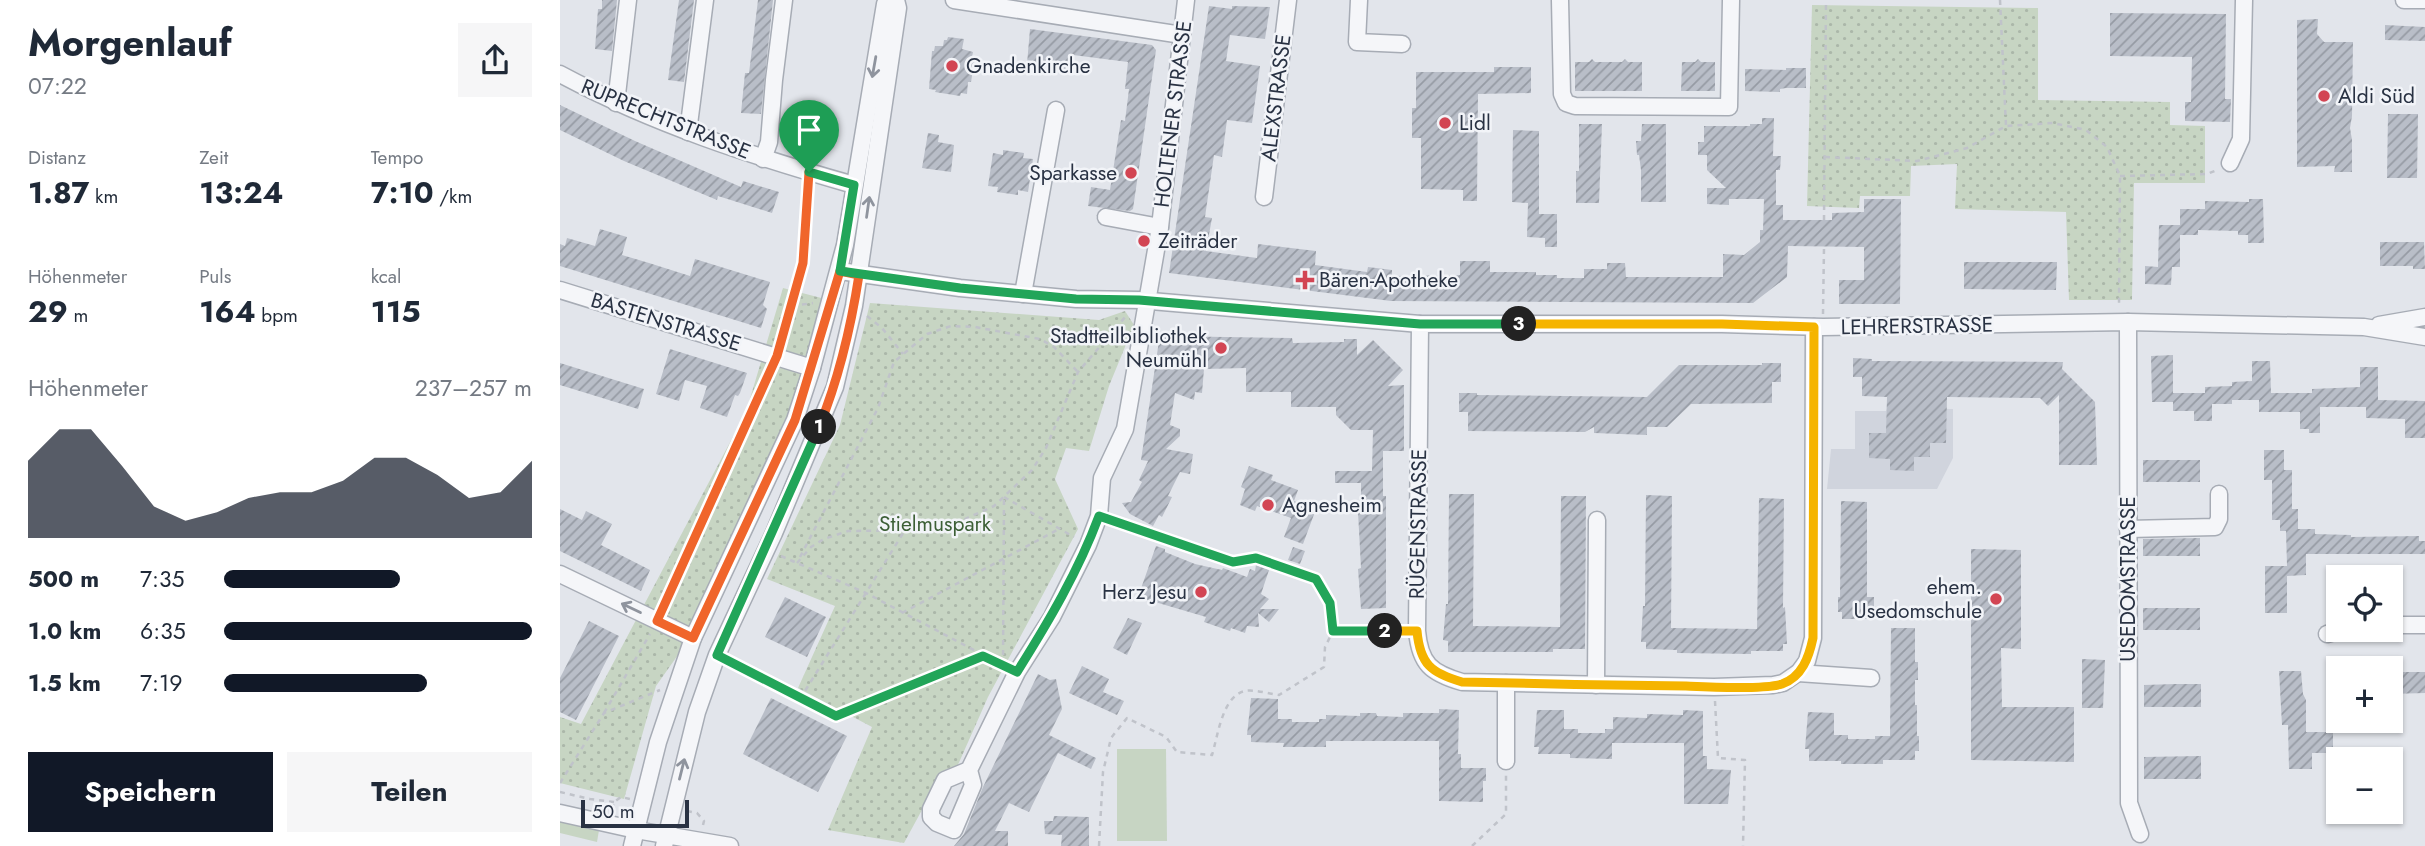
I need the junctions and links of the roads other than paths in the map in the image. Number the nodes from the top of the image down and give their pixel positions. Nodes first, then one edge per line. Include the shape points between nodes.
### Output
1 (628, 0) edge
2 (705, 0) edge
3 (784, 0) edge
4 (887, 0) edge
5 (896, 0) edge
6 (954, 0) edge
7 (1186, 0) edge
8 (1288, 0) edge
9 (1359, 0) edge
10 (1560, 0) edge
11 (1731, 0) edge
12 (2244, 0) edge
13 (2404, 0) edge
14 (2425, 0) edge
15 (1182, 36) junction
16 (1402, 44) dead end
17 (560, 74) edge
18 (616, 103) junction
19 (1056, 110) dead end
20 (688, 132) junction
21 (763, 159) junction
22 (2230, 163) road end
23 (854, 185) junction
24 (1264, 197) dead end
25 (1106, 217) dead end
26 (1160, 227) junction
27 (840, 271) junction
28 (859, 275) junction
29 (560, 290) edge
30 (1023, 294) junction
31 (1143, 300) junction
32 (2425, 317) edge
33 (2123, 323) junction
34 (1420, 324) junction
35 (1818, 327) junction
36 (2366, 327) junction
37 (2425, 337) edge
38 (812, 368) junction
39 (2218, 494) dead end
40 (1597, 520) dead end
41 (2128, 529) junction
42 (560, 574) edge
43 (2403, 625) edge
44 (2425, 625) edge
45 (693, 638) junction
46 (1798, 674) junction
47 (1871, 678) dead end
48 (1506, 683) junction
49 (1596, 685) junction
50 (1506, 761) road end
51 (969, 770) dead end
52 (560, 813) edge
53 (2140, 834) dead end
54 (634, 838) edge
55 (666, 841) edge
56 (730, 846) edge

1 - 18 street
2 - 20 street
3 - 21 street via 769,142
4 -> 23 street
28 -> 5 street
6 - 15 street
7 - 15 street, HOLTENER STRASSE
8 - 24 street, ALEXSTRASSE
9 - 16 street via 1357,42
10 - 11 street via 1566,103 1729,107
12 - 22 street via 2241,139
13 - 14 street
15 - 26 street, HOLTENER STRASSE
17 - 18 street, RUPRECHTSTRASSE
18 - 20 street, RUPRECHTSTRASSE
19 - 30 street
20 - 21 street, RUPRECHTSTRASSE
21 - 23 street, RUPRECHTSTRASSE
23 - 27 street
25 - 26 street, HOLTENER STRASSE
26 - 31 street, HOLTENER STRASSE
27 - 28 street, LEHRERSTRASSE
27 - 38 street
28 - 30 street, LEHRERSTRASSE
55 -> 28 street via 697,712 717,655 835,387
29 - 38 street, BASTENSTRASSE
30 - 31 street, LEHRERSTRASSE
31 - 34 street, LEHRERSTRASSE
31 - 51 street, HOLTENER STRASSE via 1125,429 1102,478 1099,516 1052,617 1010,668
32 - 36 street, LEHRERSTRASSE
33 - 35 street, LEHRERSTRASSE
33 - 36 street, LEHRERSTRASSE
33 - 41 street, USEDOMSTRASSE
34 - 35 street, LEHRERSTRASSE
34 - 48 street, RÜGENSTRASSE via 1419,652 1429,667 1444,677
35 - 46 street via 1813,638
36 - 37 street, LEHRERSTRASSE
38 - 45 street via 784,444
39 - 41 street via 2215,527
40 - 49 street
41 - 53 street, USEDOMSTRASSE via 2129,803
45 -> 42 street
43 - 44 street
45 - 54 street via 658,742
46 - 47 street
46 - 49 street, RÜGENSTRASSE via 1773,685
48 - 49 street, RÜGENSTRASSE
48 - 50 street
52 - 54 street
54 - 55 street
55 - 56 street

